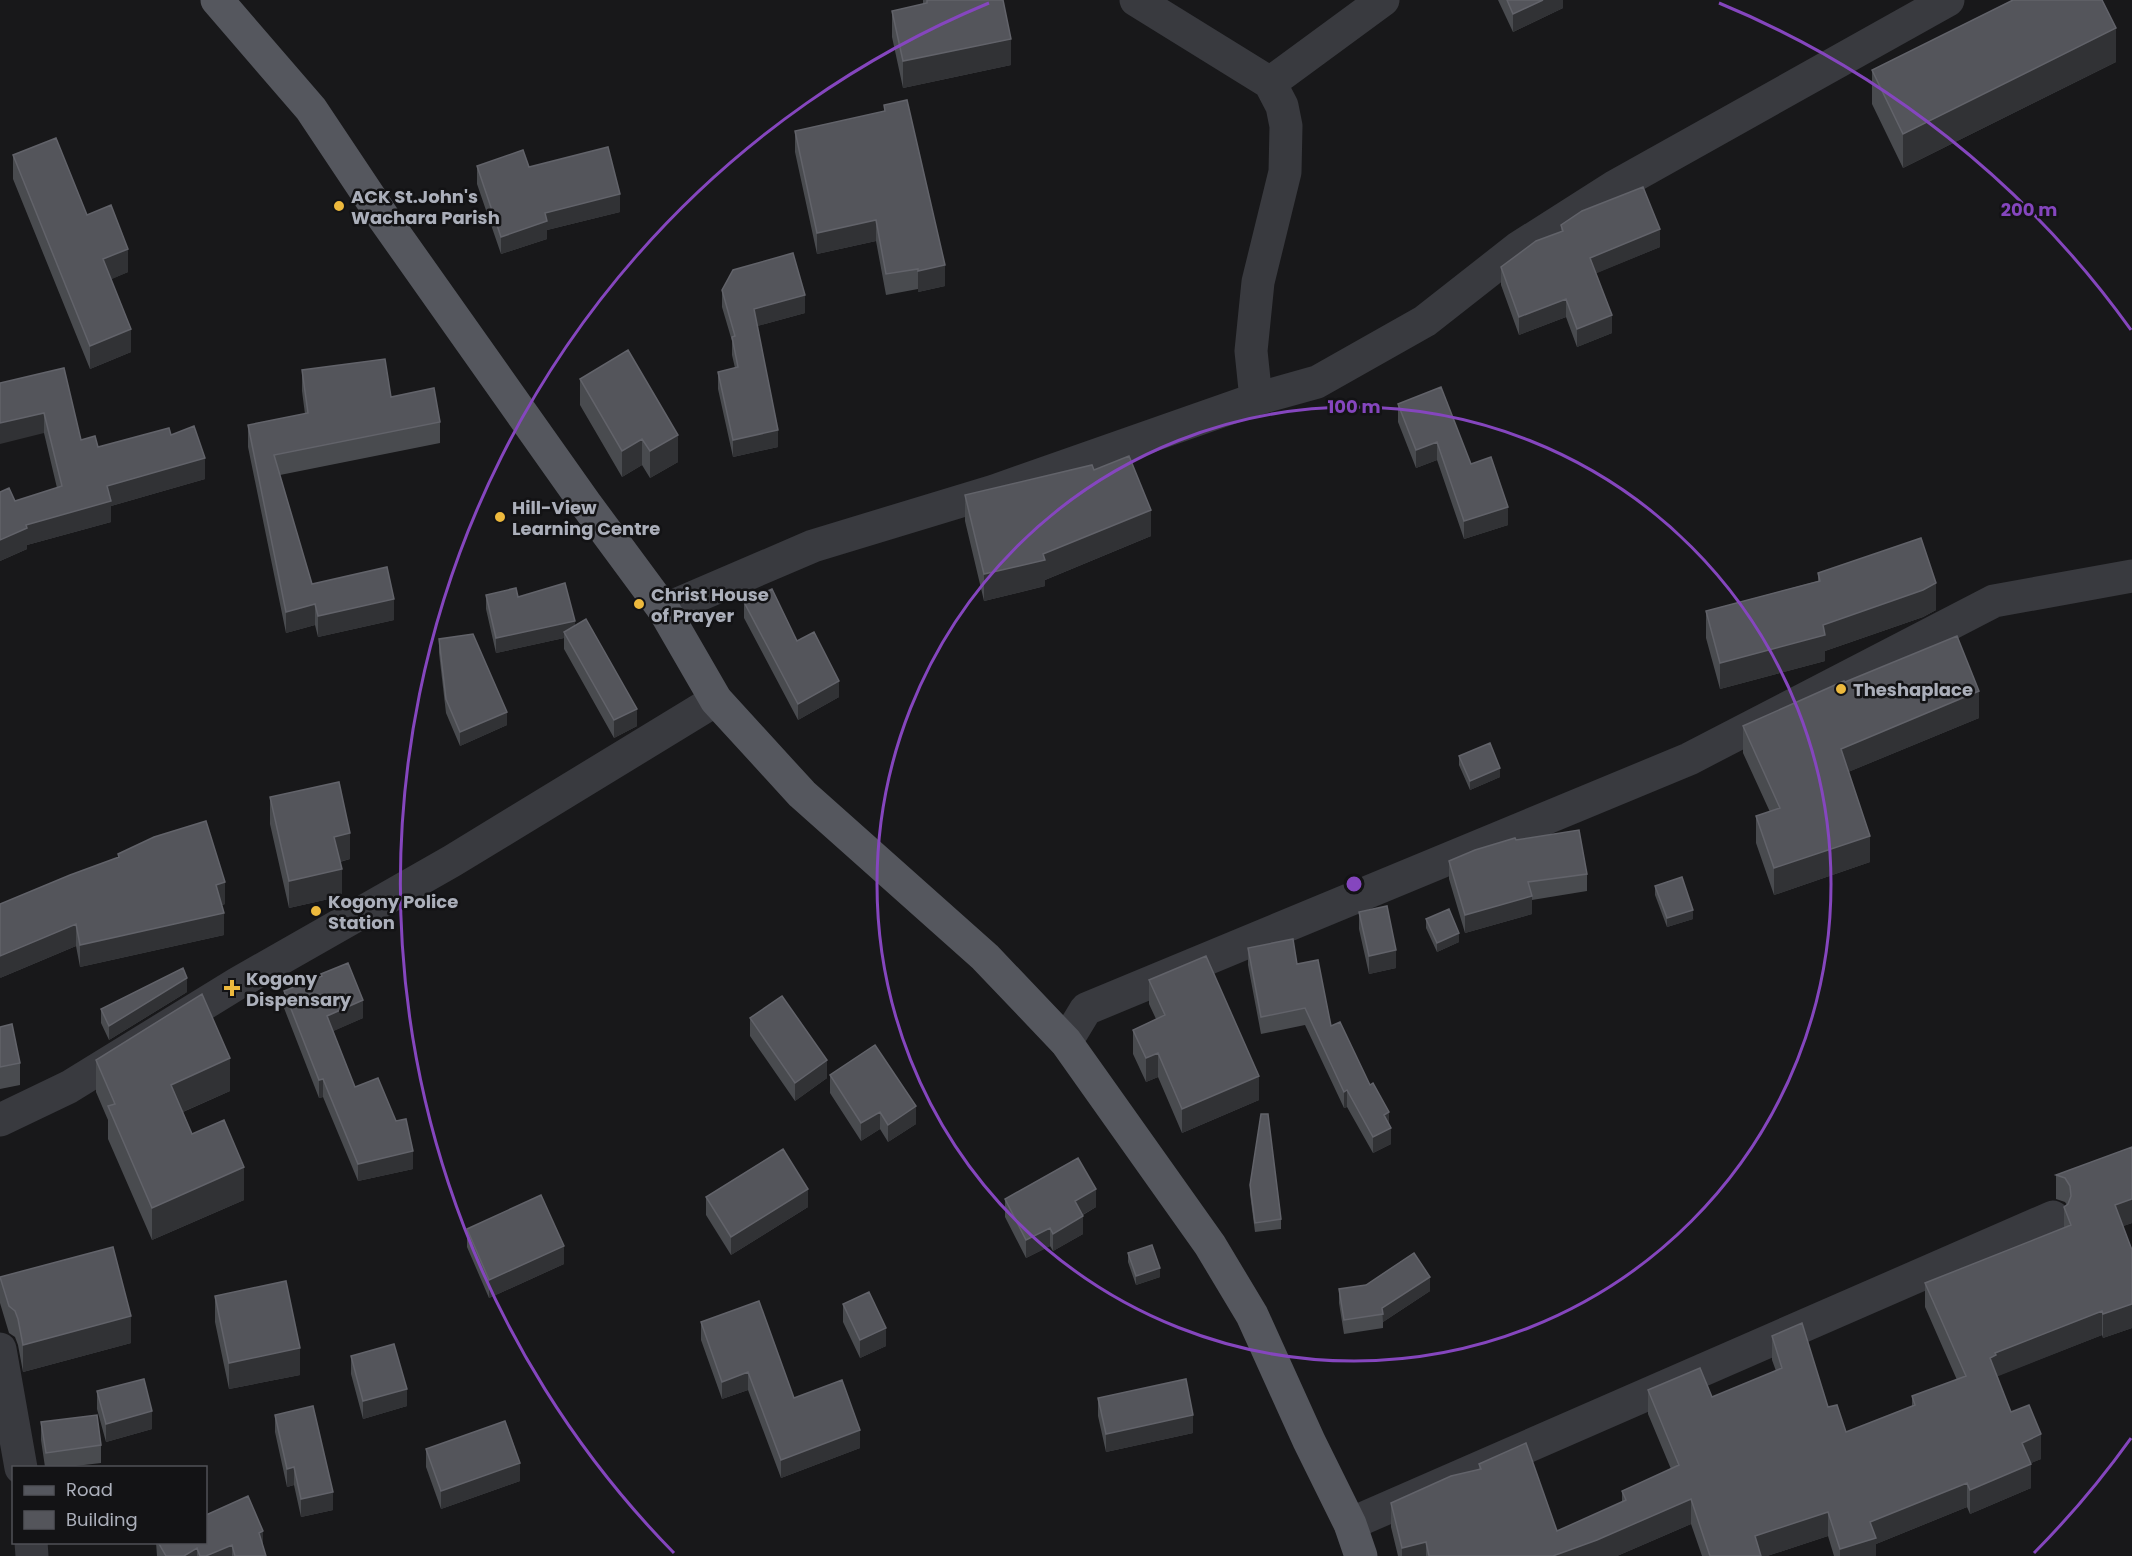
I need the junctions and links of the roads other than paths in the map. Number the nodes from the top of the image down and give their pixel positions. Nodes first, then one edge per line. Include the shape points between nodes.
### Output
1 (217, 0) edge
2 (1136, 0) edge
3 (1383, 0) edge
4 (1948, 0) edge
5 (1270, 83) junction
6 (1256, 399) junction
7 (2132, 576) edge
8 (664, 610) junction
9 (716, 700) junction
10 (1066, 1042) junction
11 (0, 1120) edge
12 (2053, 1217) dead end
13 (0, 1349) edge
14 (21, 1466) edge
15 (1350, 1524) junction
16 (1361, 1556) edge

1 - 8 main road via 311,109 385,220
2 - 5 street
3 - 5 street
4 - 6 street via 1614,187 1518,248 1415,326 1317,382
5 - 6 street via 1282,106 1286,126 1285,172 1258,282 1251,351
6 - 8 street via 994,491 813,546
7 - 10 street via 1995,601 1689,759 1086,1009
8 - 9 main road
9 - 10 main road via 802,794 985,957
9 - 11 street via 452,861 238,982 69,1087
10 - 15 main road via 1210,1245 1252,1315
12 - 15 street
13 - 14 street
15 - 16 main road

